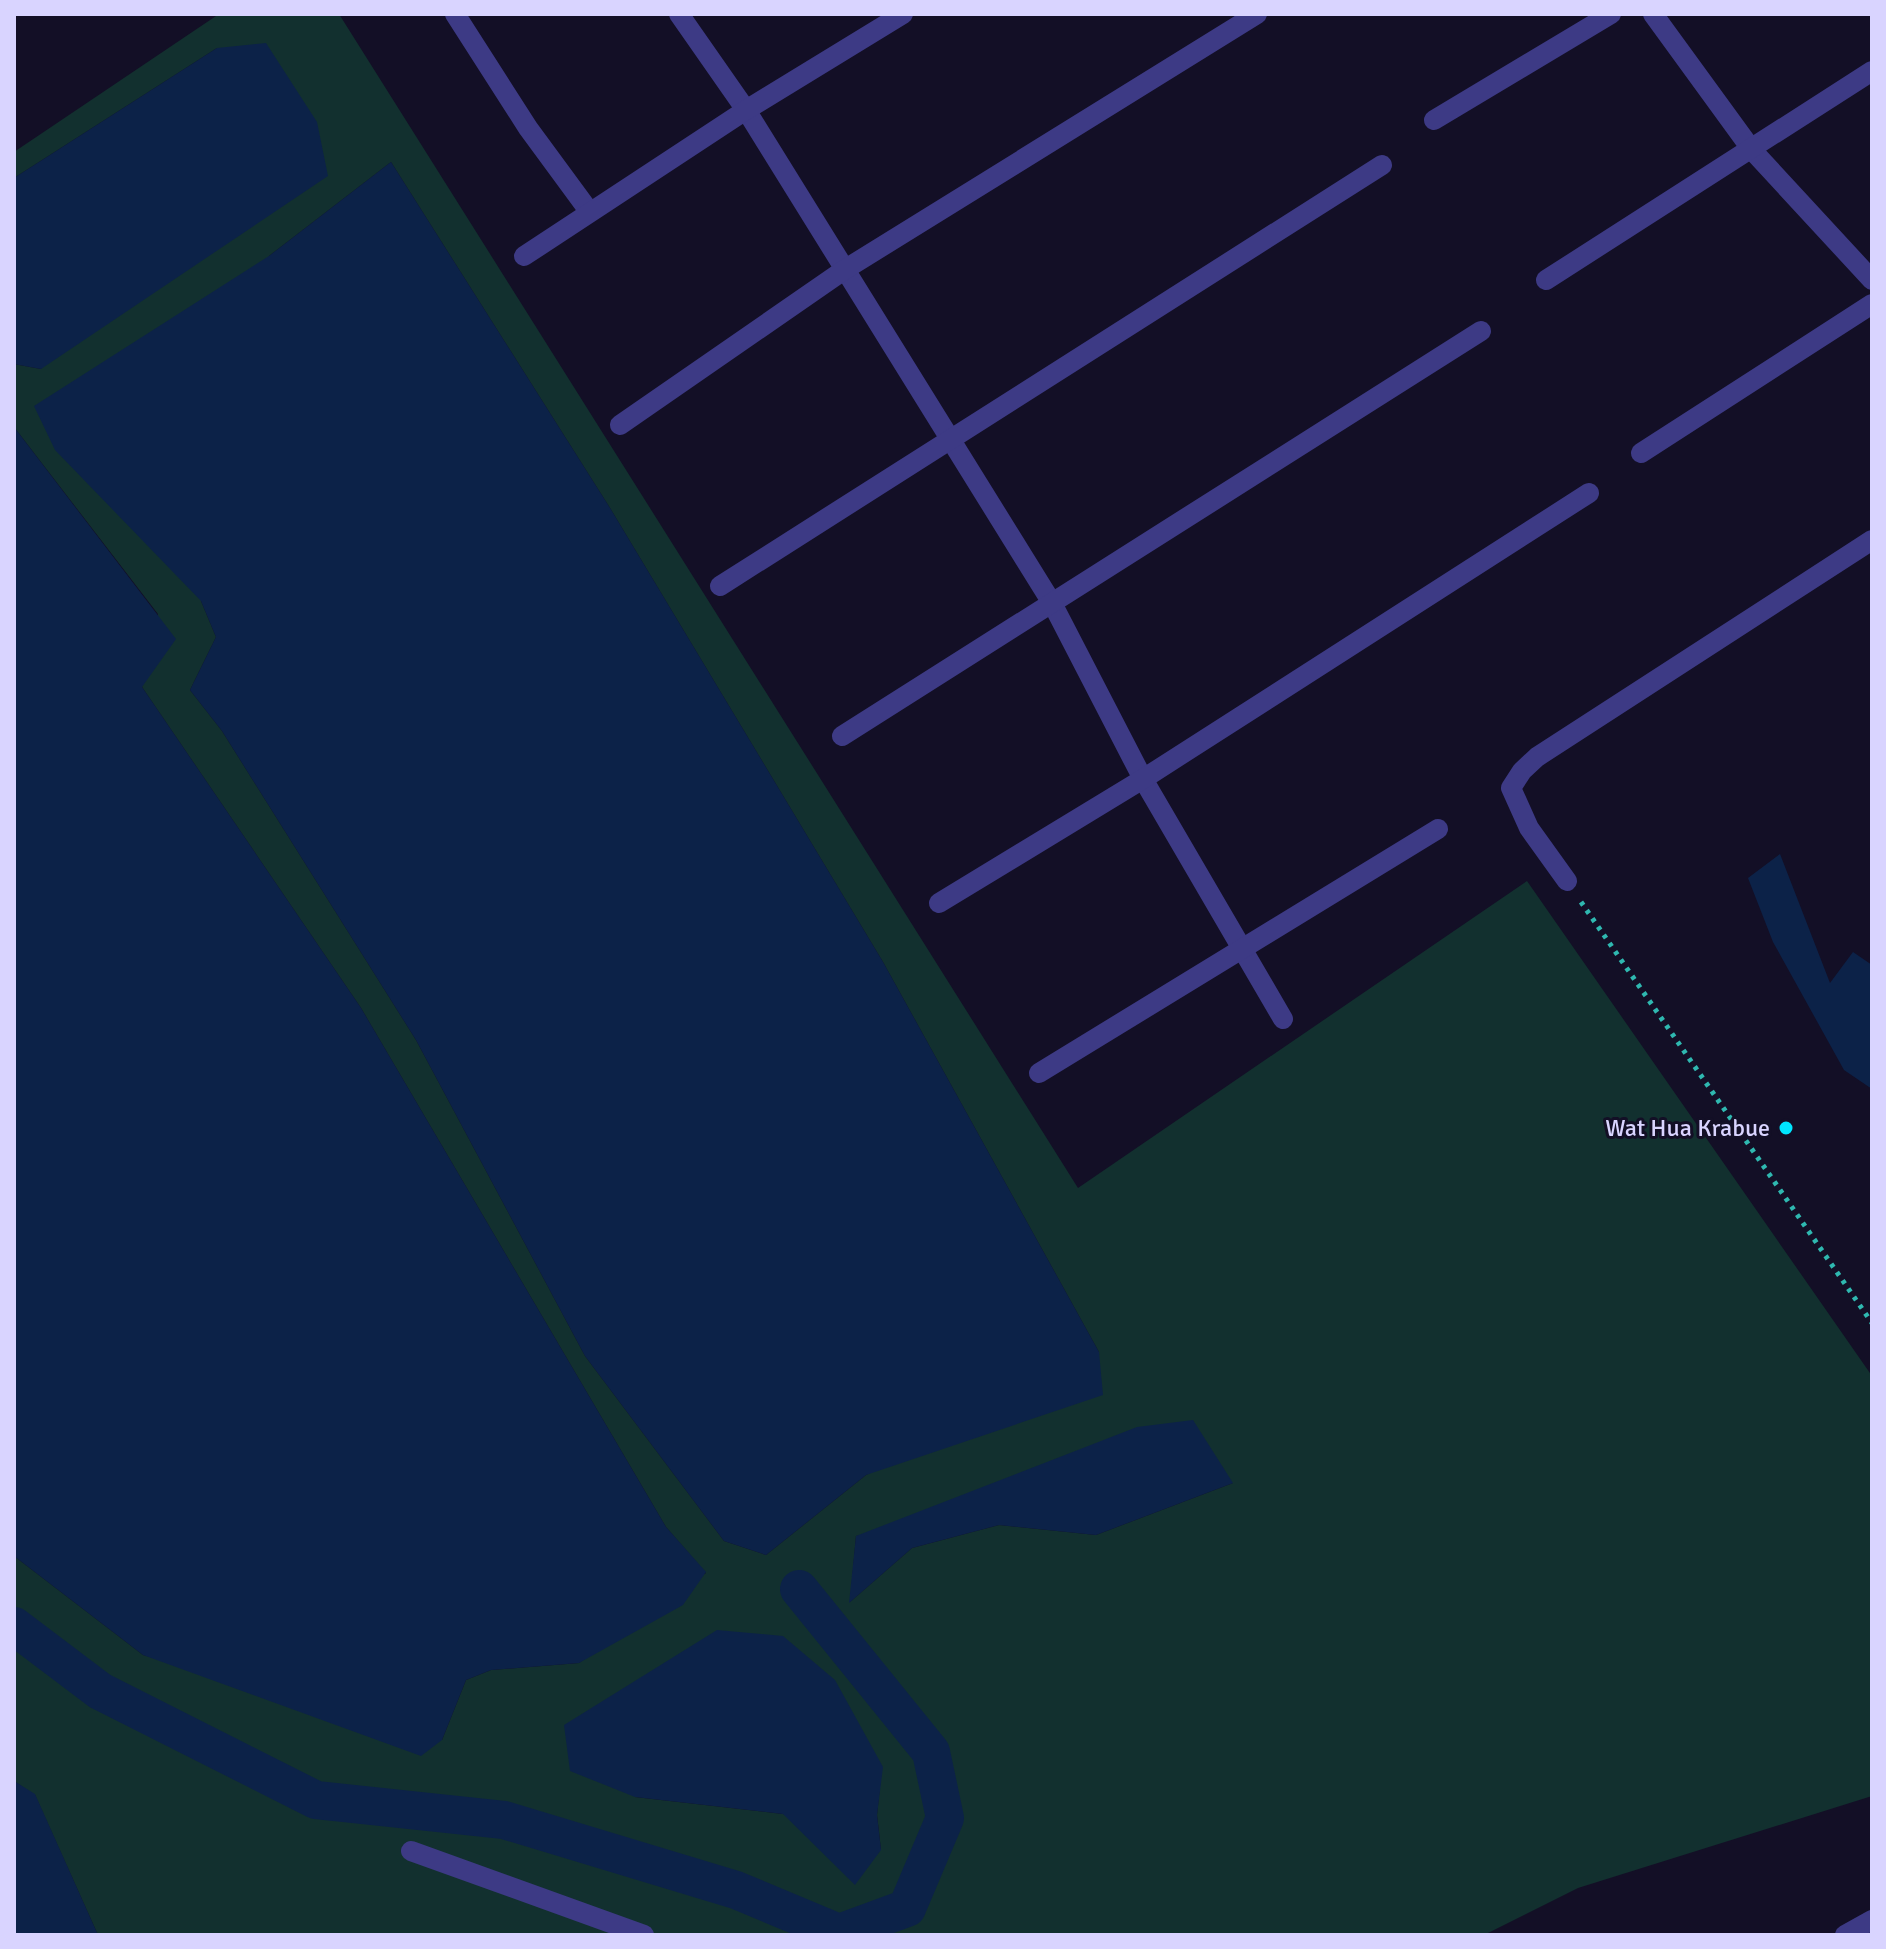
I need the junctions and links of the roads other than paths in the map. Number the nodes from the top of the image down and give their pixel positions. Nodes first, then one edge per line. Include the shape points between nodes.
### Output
1 (455, 14) edge
2 (679, 14) edge
3 (903, 14) edge
4 (1257, 14) edge
5 (1611, 14) edge
6 (1653, 14) edge
7 (1872, 71) edge
8 (746, 110) junction
9 (1434, 120) dead end
10 (1752, 150) junction
11 (1382, 165) dead end
12 (589, 211) junction
13 (524, 256) dead end
14 (844, 270) junction
15 (1546, 280) dead end
16 (1872, 280) edge
17 (1872, 304) edge
18 (1481, 331) dead end
19 (620, 425) dead end
20 (951, 437) junction
21 (1641, 453) dead end
22 (1589, 493) dead end
23 (1872, 540) edge
24 (720, 586) dead end
25 (1052, 603) junction
26 (842, 736) dead end
27 (1143, 779) junction
28 (1438, 829) dead end
29 (1567, 881) road end
30 (939, 903) dead end
31 (1243, 947) junction
32 (1283, 1019) dead end
33 (1039, 1073) dead end
34 (411, 1851) dead end
35 (1872, 1920) edge
36 (644, 1935) edge
37 (1845, 1935) edge

1 - 12 street
2 - 8 street
3 - 8 street
4 - 14 street
5 - 9 street
6 - 10 street
7 - 10 street
8 - 12 street
8 - 14 street
10 - 15 street
10 - 16 street
11 - 20 street
12 - 13 street
14 - 19 street
14 - 20 street
17 - 21 street
18 - 25 street
20 - 24 street
20 - 25 street
22 - 27 street
23 - 29 street via 1522,771 1511,788 1517,806
25 - 26 street
25 - 27 street
27 - 30 street
27 - 31 street
28 - 31 street
31 - 32 street
31 - 33 street
34 - 36 street
35 - 37 street

